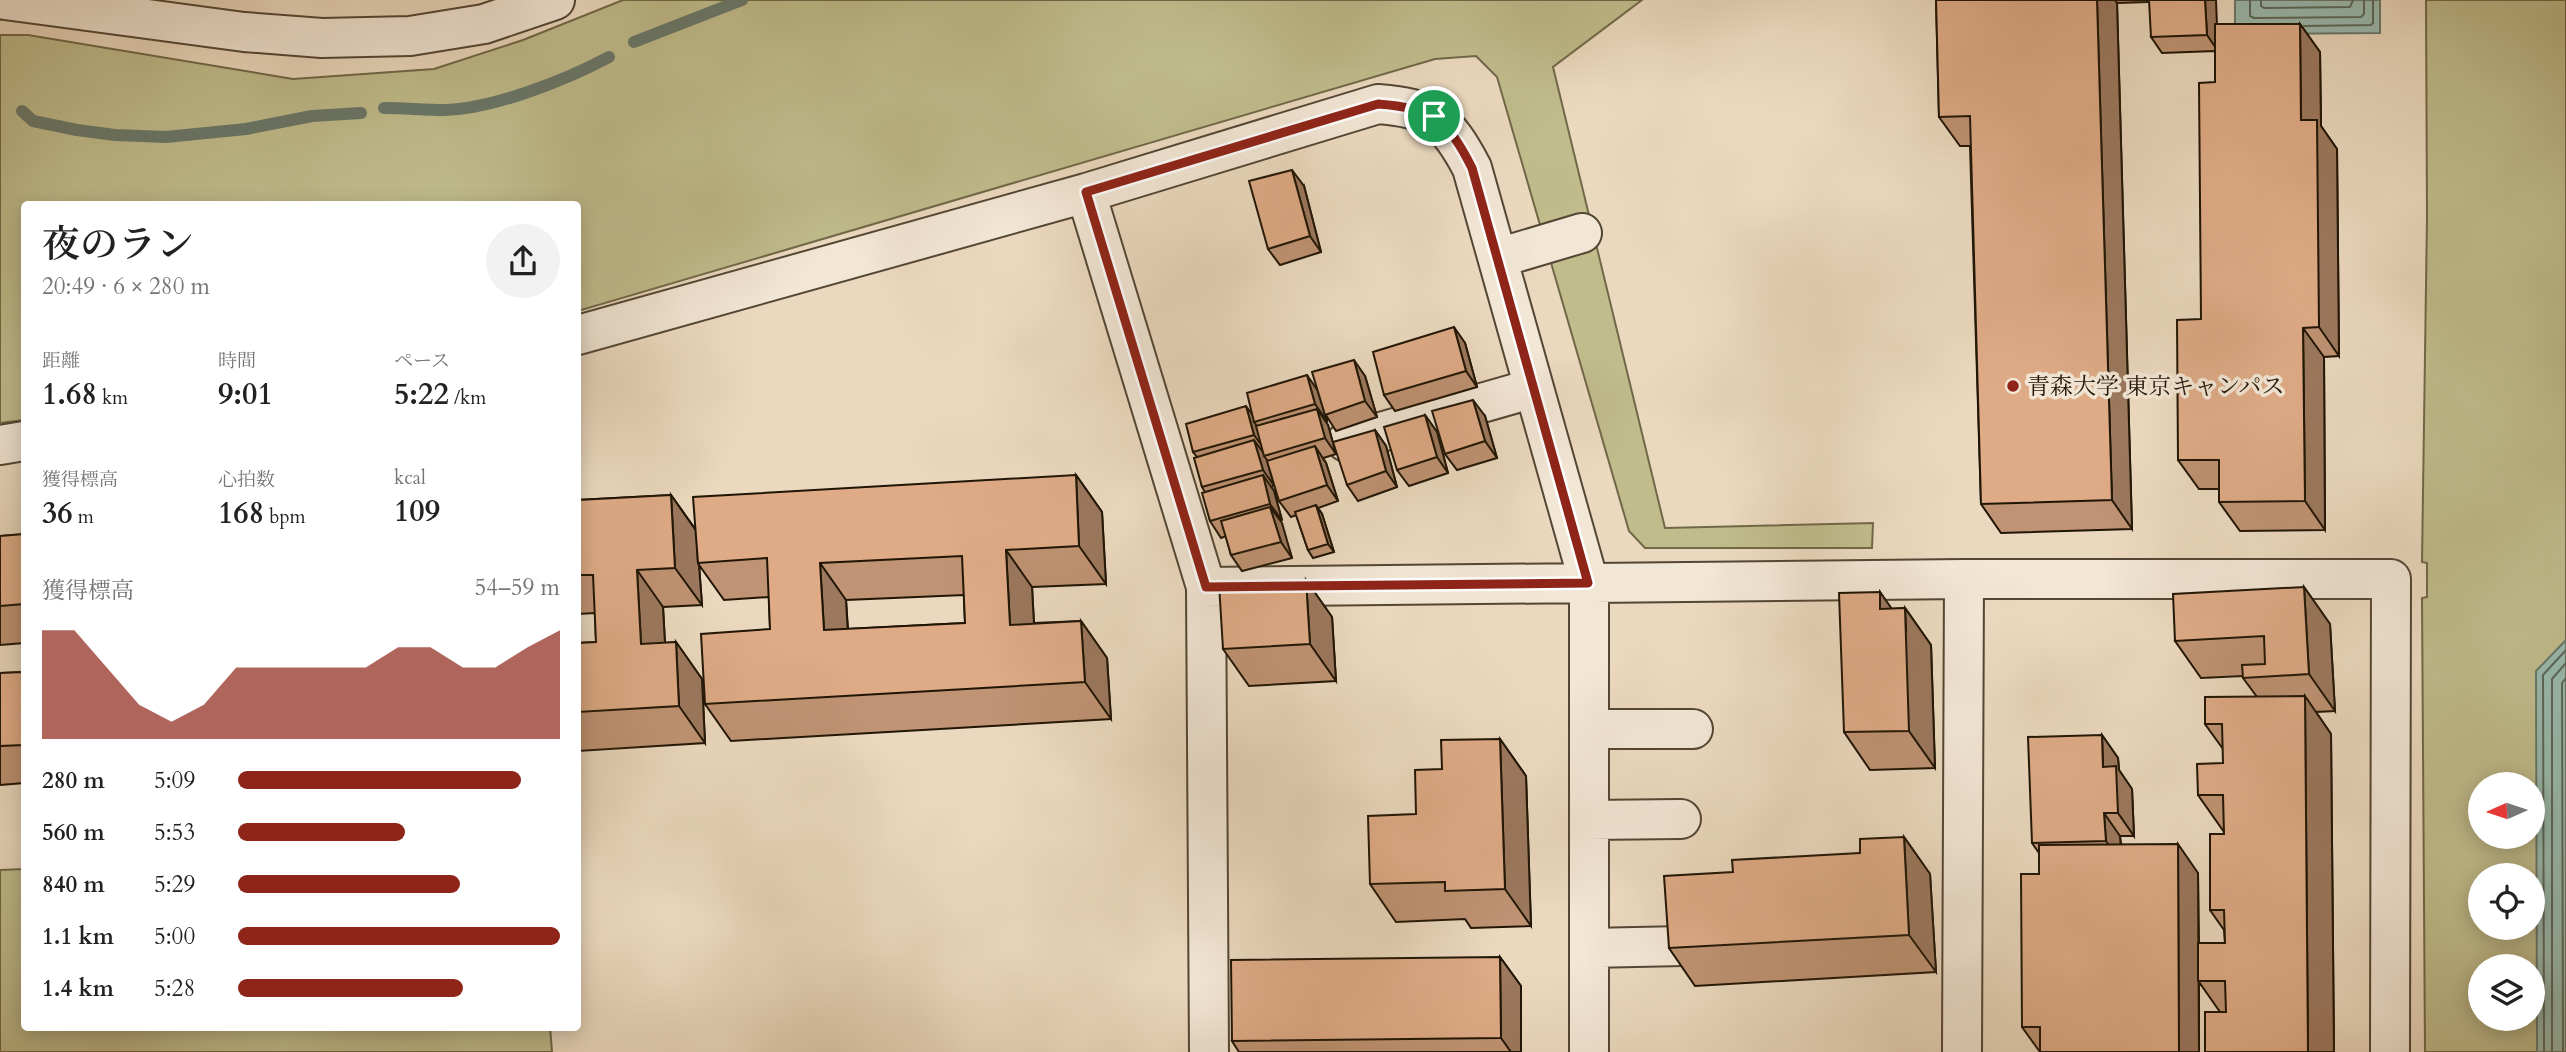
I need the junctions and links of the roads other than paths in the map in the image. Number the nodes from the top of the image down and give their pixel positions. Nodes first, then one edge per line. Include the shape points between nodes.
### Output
1 (5, 0) edge
2 (555, 0) edge
3 (242, 16) edge
4 (1086, 192) junction
5 (1582, 233) dead end
6 (1498, 258) junction
7 (581, 334) edge
8 (1534, 388) junction
9 (21, 441) edge
10 (1346, 442) edge
11 (0, 444) edge
12 (1964, 579) junction
13 (1588, 583) junction
14 (1206, 587) junction
15 (1589, 729) junction
16 (1693, 729) dead end
17 (1589, 820) junction
18 (1681, 820) dead end
19 (1683, 946) edge
20 (1589, 948) junction
21 (1209, 1052) edge
22 (1590, 1052) edge
23 (1962, 1052) edge
24 (2390, 1052) edge

1 - 3 street
2 - 3 street via 484,24 410,36 322,38
4 - 6 street via 1378,104 1407,106 1434,116 1458,140 1472,168
4 - 7 street
4 - 14 street
5 - 6 street
6 - 8 street
8 - 10 street
8 - 13 street
9 - 11 street
12 - 13 street
12 - 23 street
12 - 24 street via 2391,579
13 - 14 street
13 - 15 street
14 - 21 street
15 - 16 street
15 - 17 street
17 - 18 street
17 - 20 street
19 - 20 street
20 - 22 street

